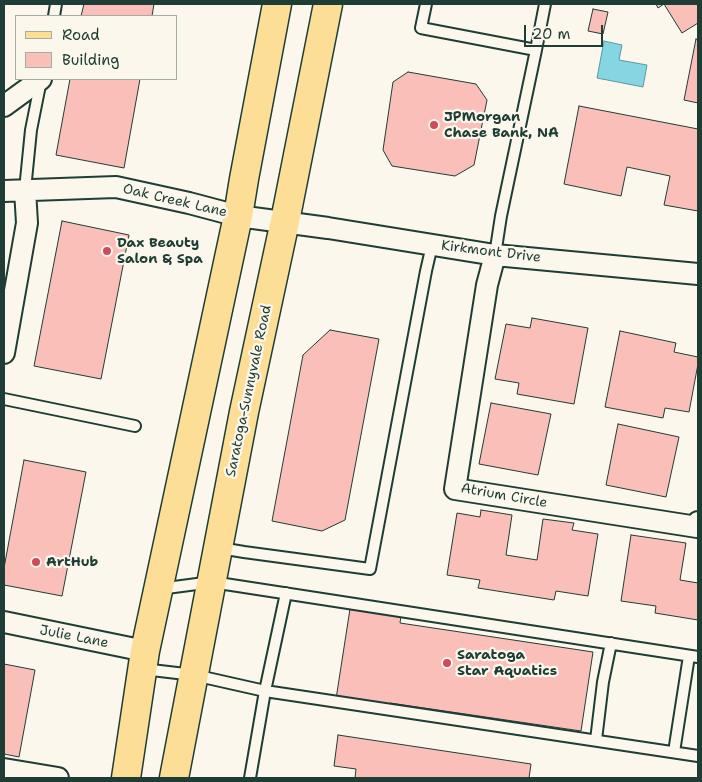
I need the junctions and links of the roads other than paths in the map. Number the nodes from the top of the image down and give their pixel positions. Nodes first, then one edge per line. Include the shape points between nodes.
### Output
1 (277, 4) edge
2 (328, 4) edge
3 (426, 4) edge
4 (545, 4) edge
5 (536, 50) junction
6 (41, 80) edge
7 (42, 80) edge
8 (4, 106) edge
9 (4, 190) edge
10 (26, 190) junction
11 (238, 216) junction
12 (285, 221) junction
13 (432, 245) junction
14 (495, 255) junction
15 (698, 274) edge
16 (4, 353) edge
17 (4, 399) edge
18 (135, 426) dead end
19 (698, 525) edge
20 (218, 548) junction
21 (212, 582) junction
22 (158, 589) junction
23 (286, 593) junction
24 (4, 622) edge
25 (611, 643) junction
26 (694, 656) edge
27 (144, 660) junction
28 (194, 675) junction
29 (265, 691) junction
30 (596, 740) junction
31 (674, 752) junction
32 (698, 756) edge
33 (4, 769) edge
34 (58, 778) edge
35 (126, 778) edge
36 (174, 778) edge
37 (250, 778) edge

1 - 11 main road
2 - 12 main road, Saratoga-Sunnyvale Road
3 - 5 lane via 422,28
4 - 5 lane
5 - 14 lane
6 - 8 street
7 - 10 lane via 31,130
9 - 10 street, Oak Creek Lane
10 - 11 street, Oak Creek Lane via 116,187
10 - 16 street via 28,223
11 - 12 street, Oak Creek Lane
11 - 22 main road
12 - 13 street, Kirkmont Drive
12 - 20 main road, Saratoga-Sunnyvale Road
13 - 14 street, Kirkmont Drive
13 - 20 lane via 370,569
14 - 15 street, Kirkmont Drive
14 - 19 street, Atrium Circle via 487,285 455,490
17 - 18 lane
20 - 21 main road, Saratoga-Sunnyvale Road
21 - 22 lane
21 - 23 lane
21 - 28 main road, Saratoga-Sunnyvale Road
22 - 27 main road
23 - 25 lane
23 - 29 lane
24 - 27 street, Julie Lane
25 - 26 lane
25 - 30 lane
26 - 31 lane
27 - 28 lane
27 - 35 main road
28 - 29 lane
28 - 36 main road, Saratoga-Sunnyvale Road
29 - 30 lane
29 - 37 lane
30 - 31 lane
31 - 32 lane
33 - 34 street

